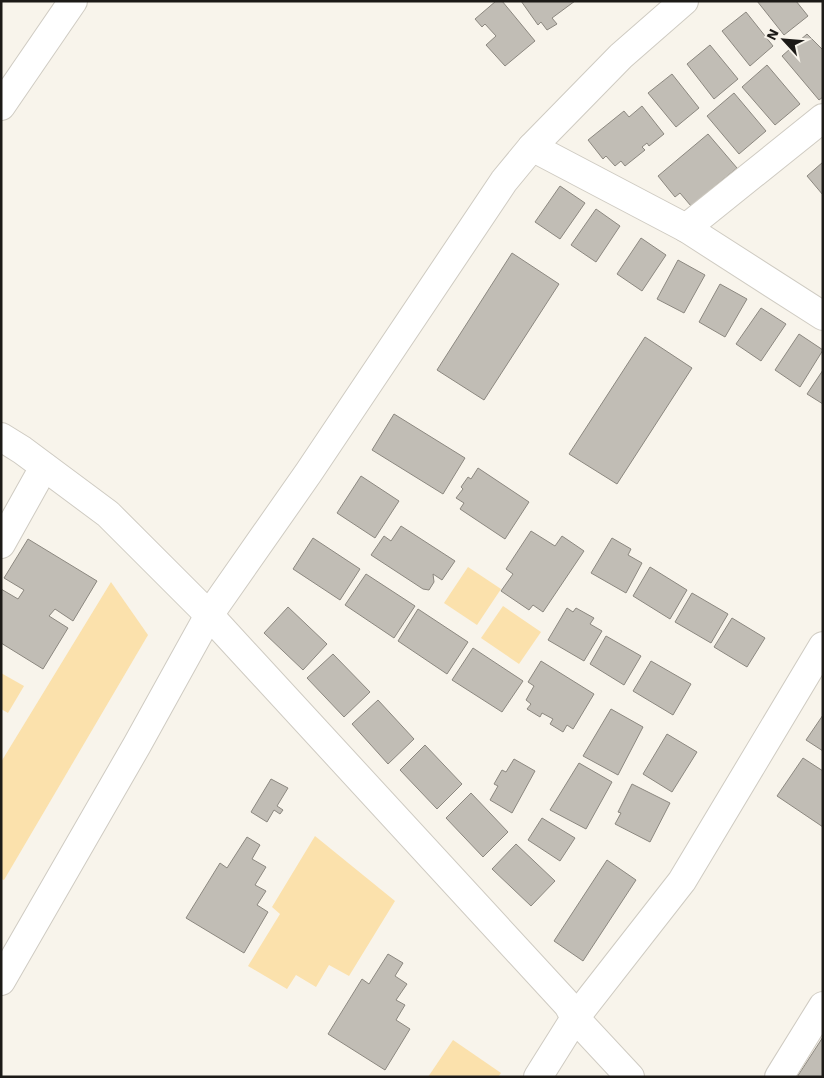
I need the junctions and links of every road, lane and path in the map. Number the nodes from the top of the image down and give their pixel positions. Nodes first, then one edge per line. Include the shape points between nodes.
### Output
1 (73, 1) edge
2 (684, 1) edge
3 (1, 106) edge
4 (823, 118) edge
5 (532, 147) junction
6 (686, 228) junction
7 (823, 316) edge
8 (1, 437) edge
9 (44, 466) junction
10 (1, 544) edge
11 (209, 616) junction
12 (823, 646) edge
13 (1, 981) edge
14 (823, 1006) edge
15 (575, 1018) junction
16 (538, 1077) edge
17 (630, 1077) edge
18 (780, 1077) edge

1 - 3 street
2 - 5 street via 621,56
4 - 6 street
5 - 6 street
5 - 11 street via 504,181
6 - 7 street
8 - 9 street
9 - 10 street
9 - 11 street via 108,514
11 - 13 street
11 - 15 street via 568,1005
12 - 15 street via 682,881
14 - 18 street
15 - 16 street
15 - 17 street

